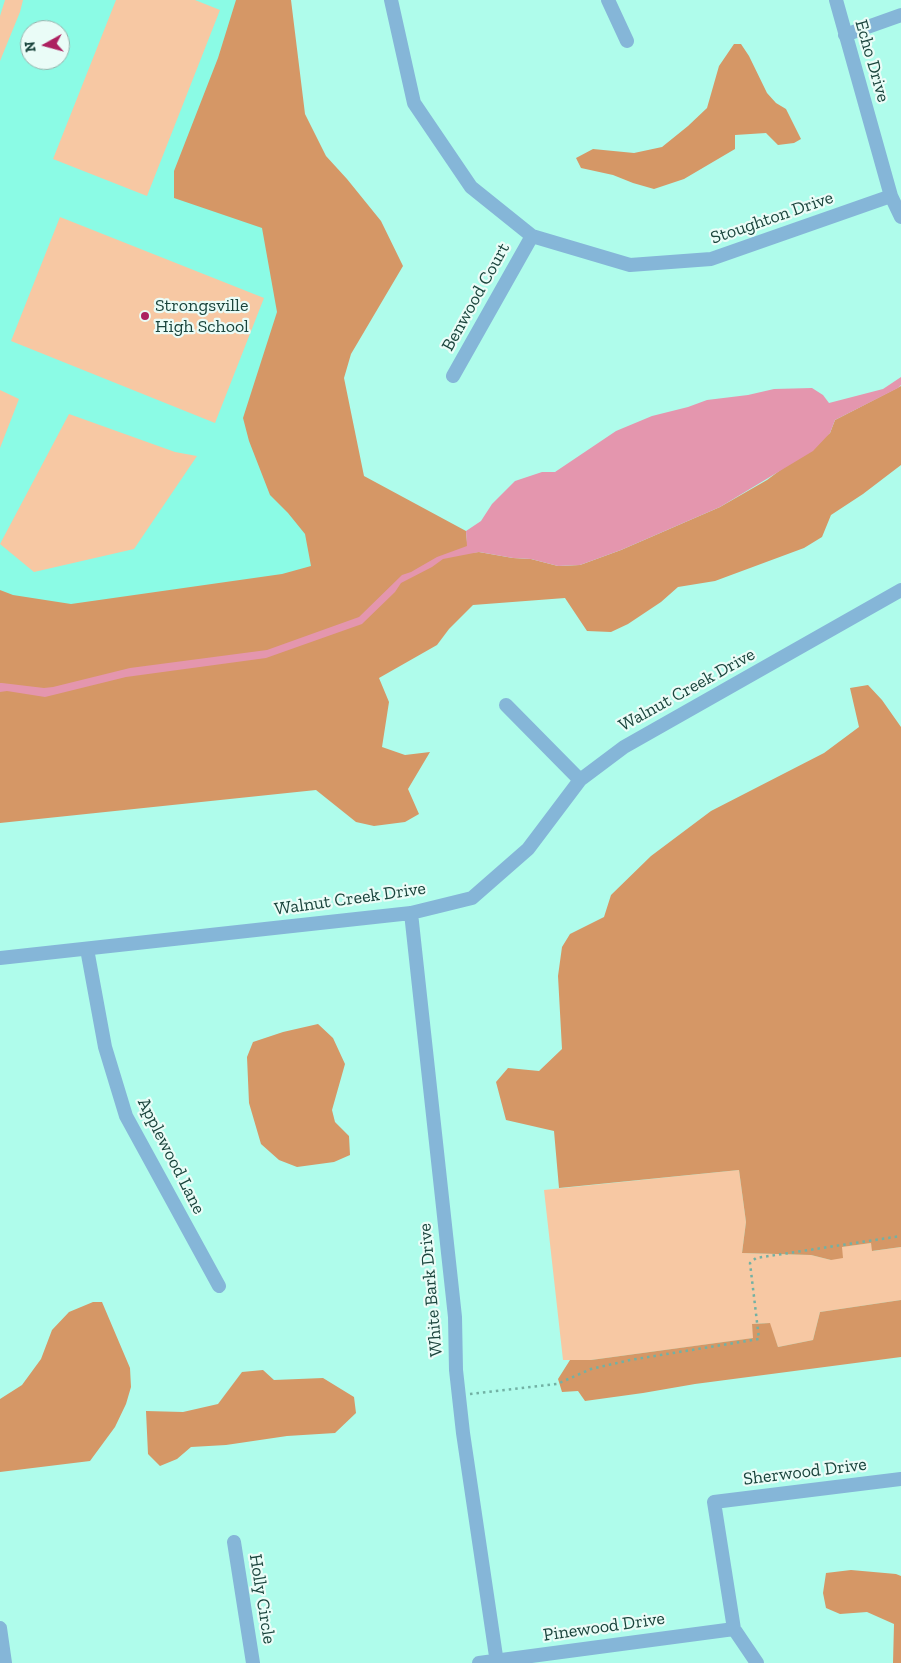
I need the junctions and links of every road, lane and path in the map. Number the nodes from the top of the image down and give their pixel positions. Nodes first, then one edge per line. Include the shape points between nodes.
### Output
1 (391, 0) edge
2 (608, 0) edge
3 (836, 0) edge
4 (901, 15) edge
5 (845, 35) junction
6 (627, 41) dead end
7 (890, 196) junction
8 (901, 217) edge
9 (532, 236) junction
10 (453, 376) dead end
11 (901, 590) edge
12 (506, 705) dead end
13 (580, 780) junction
14 (411, 913) junction
15 (87, 949) junction
16 (0, 958) edge
17 (901, 1236) edge
18 (219, 1286) dead end
19 (459, 1395) junction
20 (901, 1479) edge
21 (234, 1542) dead end
22 (0, 1628) edge
23 (734, 1628) junction
24 (497, 1662) edge
25 (5, 1663) edge
26 (253, 1663) edge
27 (480, 1663) edge
28 (757, 1663) edge

1 - 9 street, Stoughton Drive via 414,103 471,187
2 - 6 street
3 - 5 street, Echo Drive
4 - 5 street
5 - 7 street, Echo Drive
7 - 8 street, Echo Drive
7 - 9 street, Stoughton Drive via 711,259 630,265
9 - 10 street, Benwood Court
11 - 13 street, Walnut Creek Drive via 624,747
12 - 13 street
13 - 14 street, Walnut Creek Drive via 528,849 472,898
14 - 15 street, Walnut Creek Drive
14 - 19 street, White Bark Drive via 455,1317
15 - 16 street, Walnut Creek Drive
15 - 18 street, Applewood Lane via 105,1048 126,1116
17 - 19 path via 756,1258 750,1263 759,1339 630,1360 591,1369 557,1384
19 - 24 street, White Bark Drive
20 - 23 street, Sherwood Drive via 714,1502
21 - 26 street, Holly Circle
22 - 25 street
23 - 24 street, Pinewood Drive
23 - 28 street
24 - 27 street, Pinewood Drive

